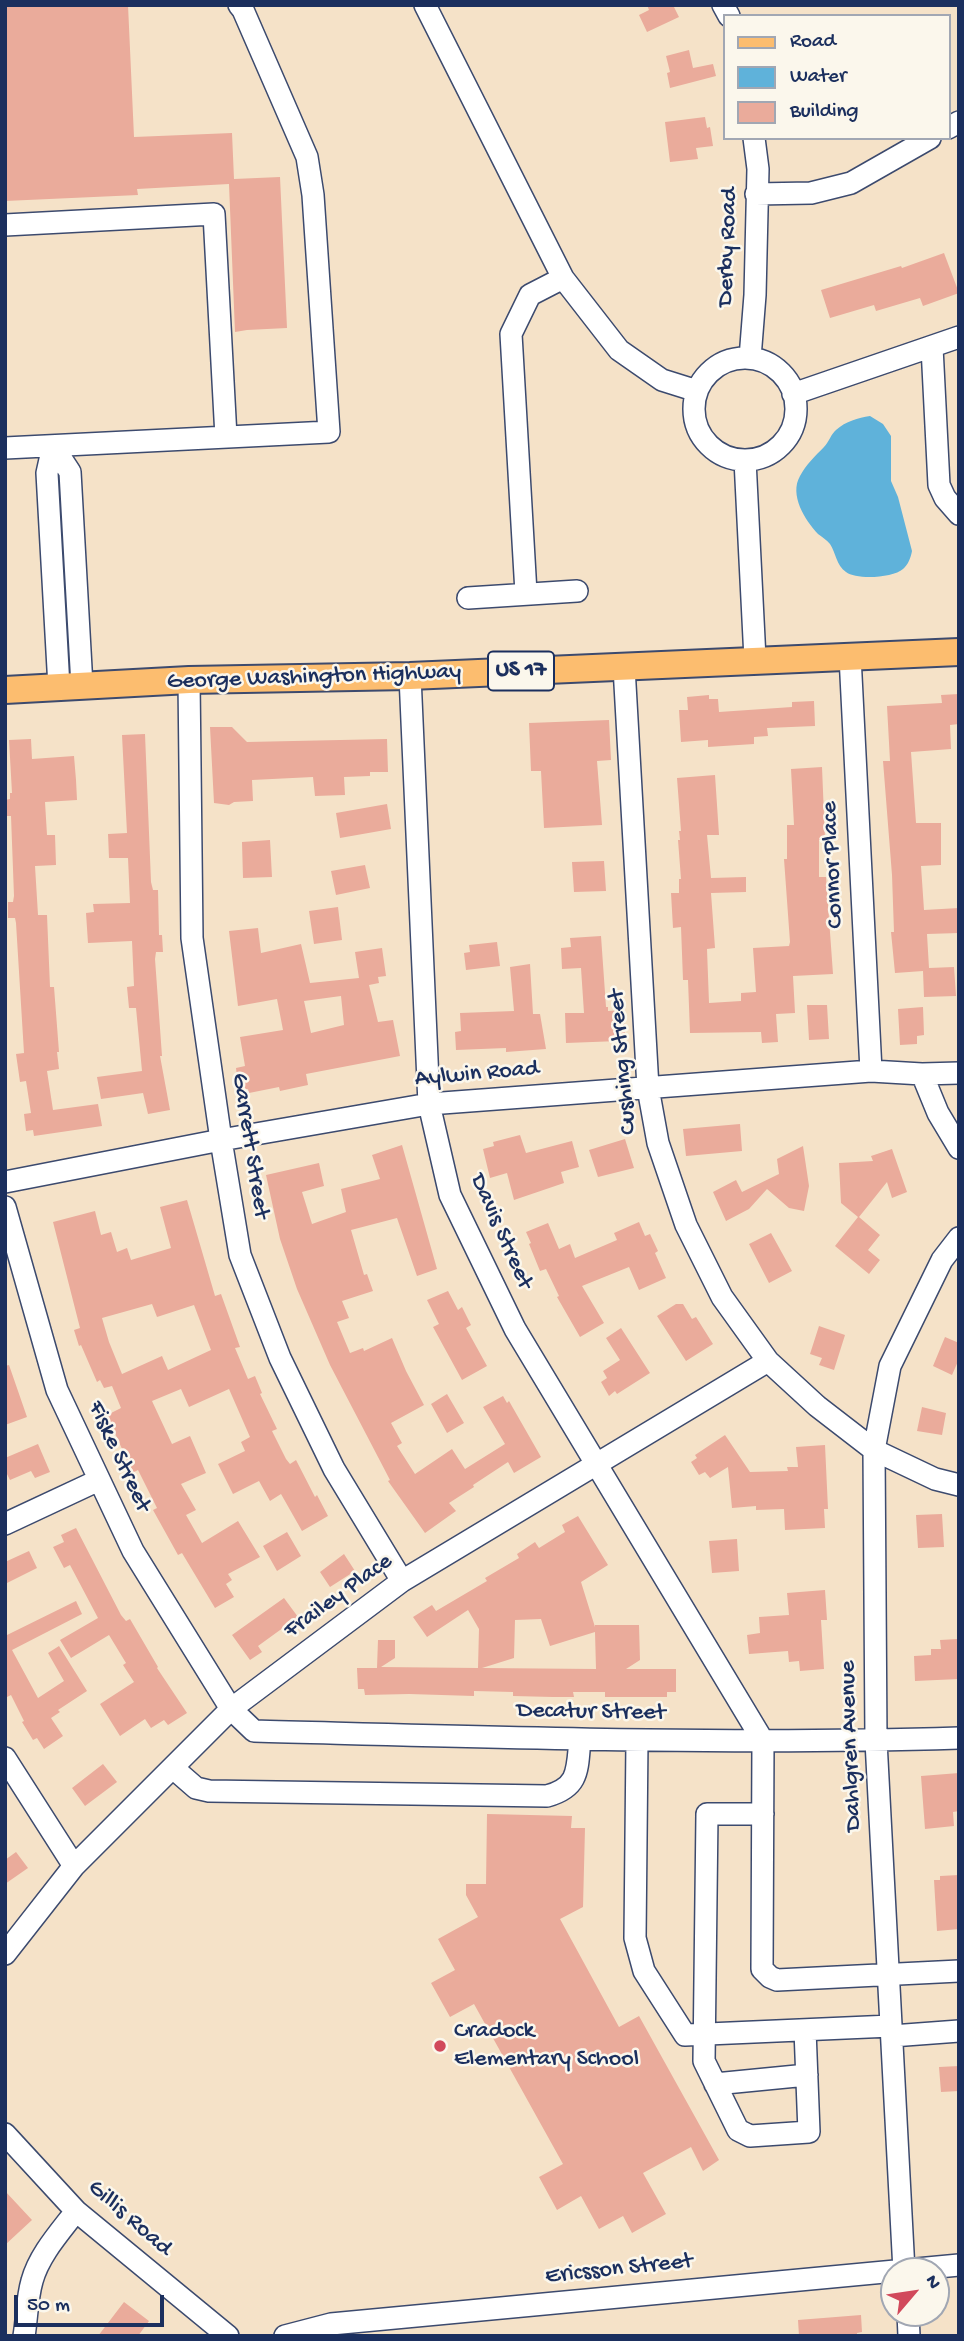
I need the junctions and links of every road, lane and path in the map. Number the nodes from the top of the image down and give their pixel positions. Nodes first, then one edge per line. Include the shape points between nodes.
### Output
1 (239, 5) edge
2 (425, 5) edge
3 (754, 140) edge
4 (926, 140) edge
5 (756, 194) junction
6 (5, 225) edge
7 (563, 278) junction
8 (959, 337) edge
9 (932, 347) junction
10 (750, 358) junction
11 (698, 391) junction
12 (793, 394) junction
13 (226, 437) junction
14 (53, 446) junction
15 (5, 448) edge
16 (745, 460) junction
17 (959, 514) edge
18 (577, 591) dead end
19 (526, 593) junction
20 (468, 598) dead end
21 (959, 652) edge
22 (850, 656) junction
23 (755, 659) junction
24 (624, 667) junction
25 (411, 676) junction
26 (189, 680) junction
27 (70, 687) junction
28 (5, 691) edge
29 (870, 1071) junction
30 (959, 1073) edge
31 (922, 1074) junction
32 (648, 1087) junction
33 (429, 1104) junction
34 (221, 1140) junction
35 (959, 1148) edge
36 (5, 1182) edge
37 (5, 1207) edge
38 (959, 1238) edge
39 (768, 1360) junction
40 (874, 1450) junction
41 (597, 1464) junction
42 (99, 1480) junction
43 (959, 1485) edge
44 (5, 1524) edge
45 (402, 1581) junction
46 (232, 1709) junction
47 (959, 1738) edge
48 (580, 1739) junction
49 (637, 1740) junction
50 (763, 1741) junction
51 (876, 1741) junction
52 (5, 1758) edge
53 (173, 1768) junction
54 (763, 1814) junction
55 (74, 1866) junction
56 (5, 1954) edge
57 (959, 1971) edge
58 (888, 1974) junction
59 (805, 2030) junction
60 (892, 2031) junction
61 (959, 2031) edge
62 (706, 2035) junction
63 (807, 2075) junction
64 (715, 2084) junction
65 (5, 2134) edge
66 (76, 2211) junction
67 (903, 2257) edge
68 (880, 2272) edge
69 (24, 2336) edge
70 (228, 2336) edge
71 (285, 2336) edge

1 - 13 street via 307,157 329,432
2 - 7 street
3 - 5 street, Derby Road
4 - 5 street via 851,183 811,193
5 - 10 street, Derby Road
6 - 13 street via 214,214
7 - 11 street via 619,350 662,380
7 - 19 street via 530,295 511,334
8 - 9 street
9 - 12 street
9 - 17 street via 939,485
10 - 11 street via 718,366
10 - 12 street via 777,370
11 - 16 street via 694,407 703,438 714,450
12 - 16 street via 796,410 786,440 761,458
13 - 14 street
14 - 15 street
14 - 27 street via 71,472
16 - 23 street
18 - 19 street
19 - 20 street
21 - 22 main road, George Washington Highway / US 17
22 - 23 main road, George Washington Highway / US 17
22 - 29 street, Connor Place
23 - 24 main road, George Washington Highway / US 17
24 - 25 main road, George Washington Highway / US 17
24 - 32 street, Cushing Street
25 - 26 main road, George Washington Highway / US 17
25 - 33 street, Davis Street
26 - 27 main road, George Washington Highway / US 17
26 - 34 street, Garrett Street via 192,938
27 - 28 main road, George Washington Highway / US 17
29 - 31 street, Aylwin Road
29 - 32 street, Aylwin Road
30 - 31 street, Aylwin Road
31 - 35 street
32 - 33 street, Aylwin Road
32 - 39 street, Cushing Street via 658,1143 687,1225 722,1297
33 - 34 street, Aylwin Road
33 - 41 street, Davis Street via 450,1195 515,1329
34 - 36 street, Aylwin Road
34 - 45 street, Garrett Street via 240,1255 280,1358 334,1469
37 - 42 street, Fiske Street via 57,1390
38 - 40 street, Dahlgren Avenue via 942,1260 890,1366
39 - 40 street, Cushing Street
39 - 41 street, Frailey Place
40 - 43 street, Cushing Street via 935,1479
40 - 51 street, Dahlgren Avenue
41 - 45 street, Frailey Place
41 - 50 street, Davis Street
42 - 44 street
42 - 46 street, Fiske Street via 133,1551
45 - 46 street, Frailey Place
46 - 48 street, Decatur Street via 254,1731
46 - 53 street, Frailey Place
47 - 51 street, Decatur Street
48 - 49 street, Decatur Street
48 - 53 street via 572,1783 547,1796 209,1791 196,1788
49 - 50 street, Decatur Street
49 - 62 street via 635,1938 644,1971 685,2035
50 - 51 street, Decatur Street
50 - 54 street
51 - 58 street, Dahlgren Avenue
52 - 55 street
53 - 55 street, Frailey Place
54 - 58 street via 762,1969 769,1978
54 - 62 street via 707,1814
55 - 56 street, Frailey Place
57 - 58 street
58 - 60 street, Dahlgren Avenue
59 - 60 street
59 - 62 street
59 - 63 street
60 - 61 street
60 - 67 street, Dahlgren Avenue
62 - 64 street via 704,2062
63 - 64 street
63 - 64 street via 809,2133 750,2136 738,2130
65 - 66 street, Gillis Road
66 - 69 street via 38,2266
66 - 70 street, Gillis Road
68 - 71 street, Ericsson Street via 331,2324

